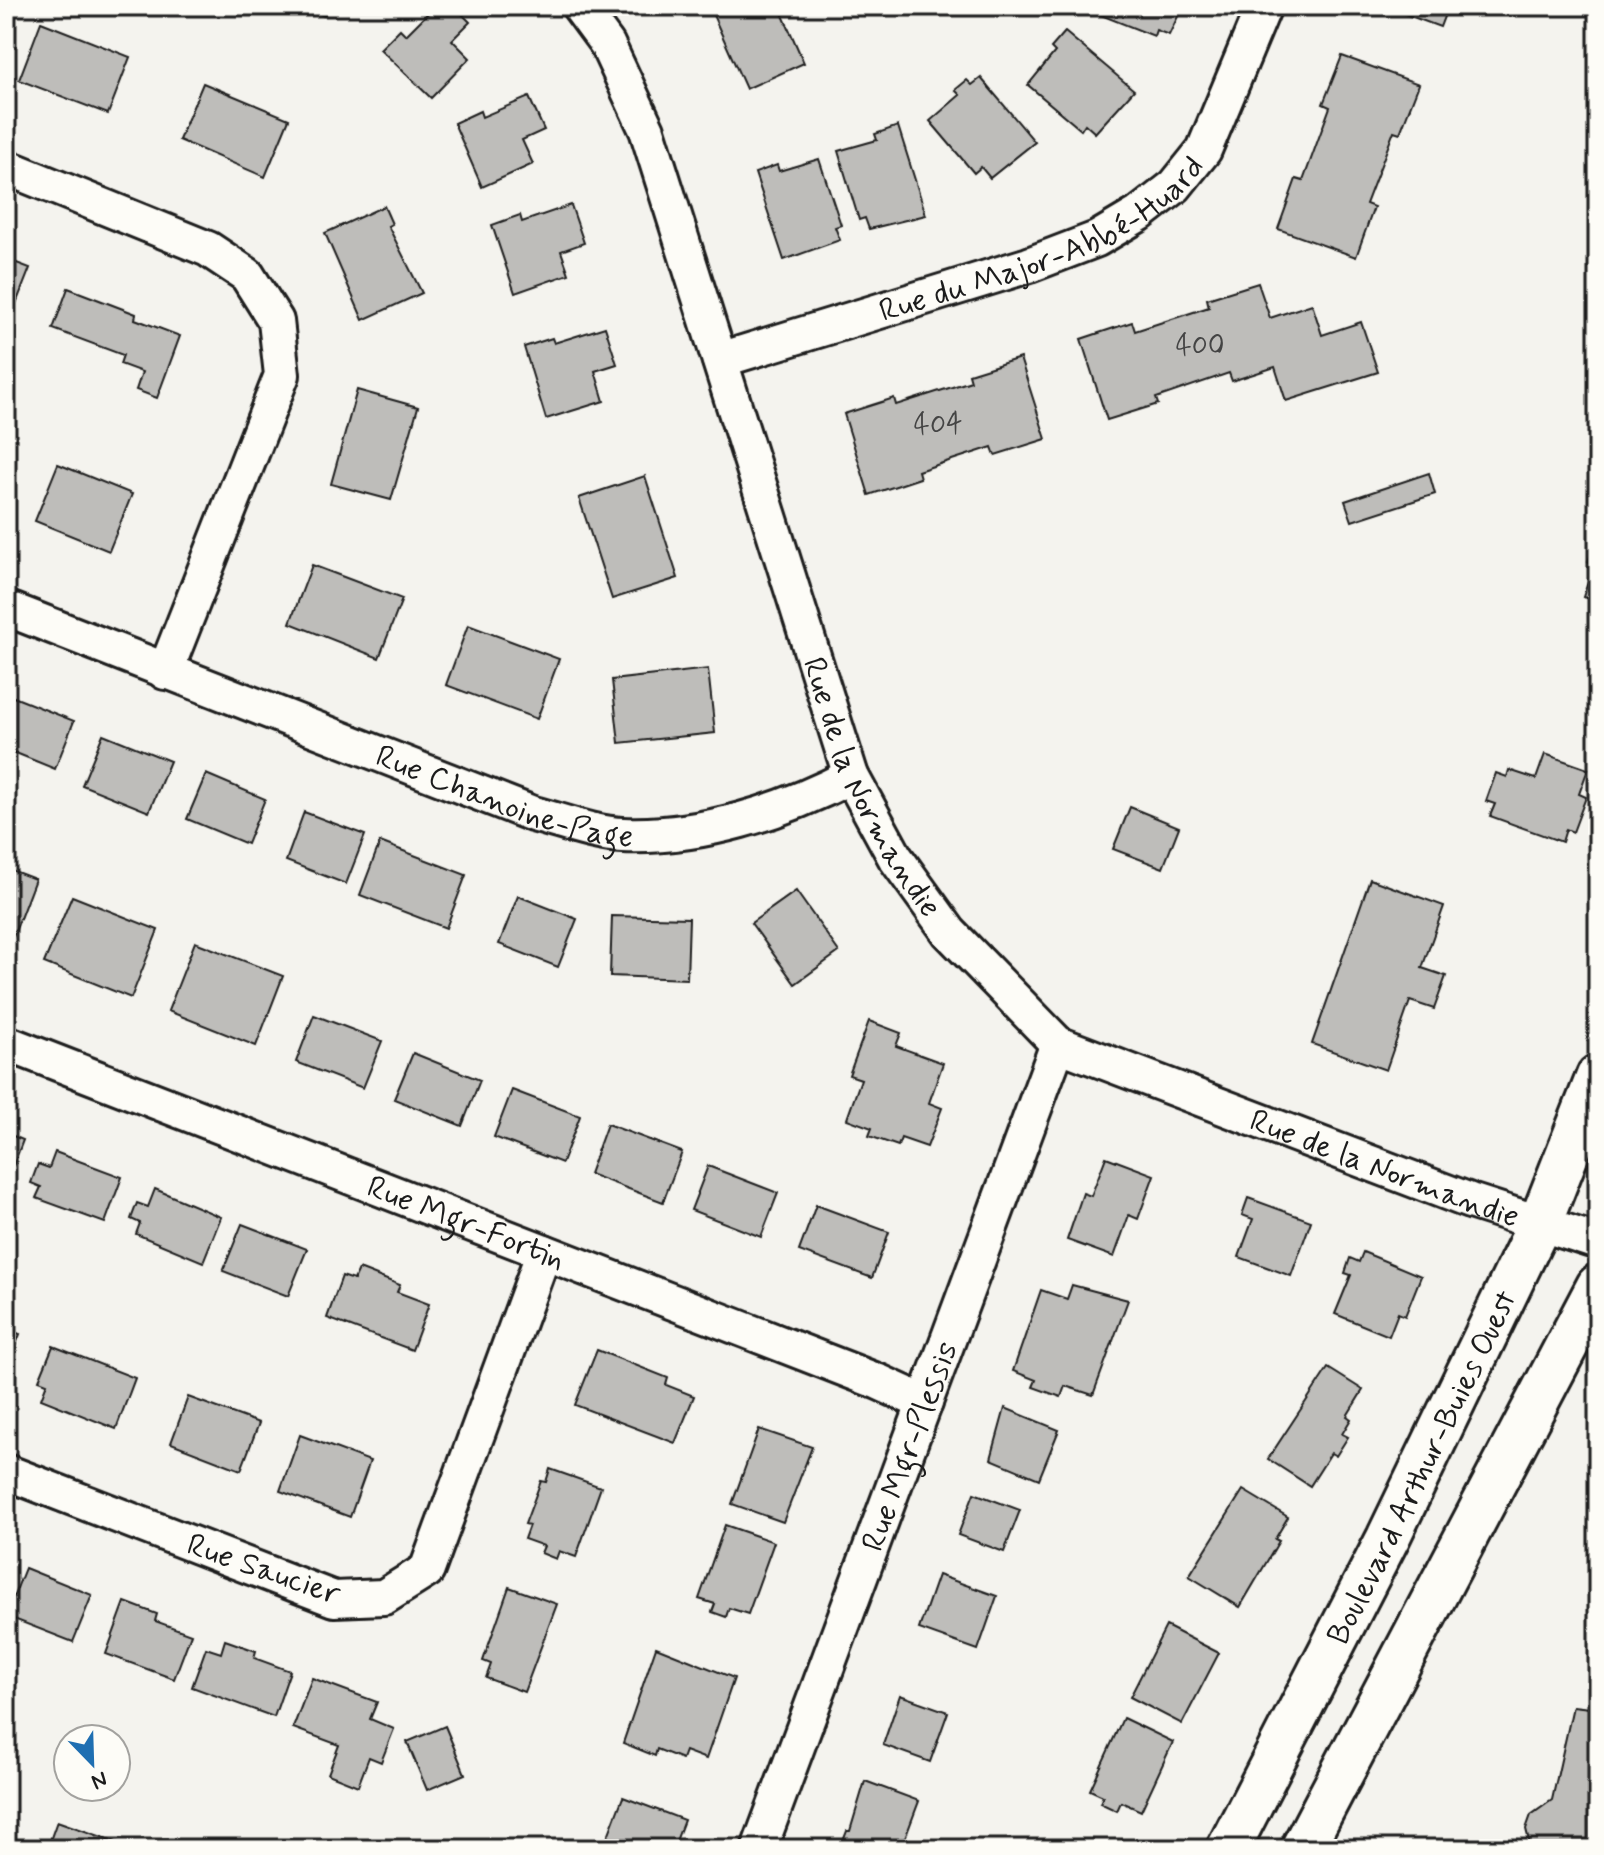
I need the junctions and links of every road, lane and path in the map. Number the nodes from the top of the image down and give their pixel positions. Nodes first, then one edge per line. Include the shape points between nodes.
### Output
1 (579, 6) edge
2 (1264, 6) edge
3 (6, 167) edge
4 (720, 360) junction
5 (6, 608) edge
6 (165, 672) junction
7 (851, 776) junction
8 (6, 1043) edge
9 (1058, 1044) junction
10 (1598, 1076) edge
11 (1541, 1221) junction
12 (1598, 1242) edge
13 (544, 1252) junction
14 (1598, 1286) edge
15 (925, 1403) junction
16 (6, 1472) edge
17 (759, 1849) edge
18 (1228, 1849) edge
19 (1302, 1849) edge

1 - 4 street, Rue de la Normandie via 607,44 647,130
2 - 4 street, Rue du Major-Abbé-Huard via 1204,150 1175,186 1139,214 1097,239 1029,265
3 - 6 street via 208,249 247,275 276,321 282,375
4 - 7 street, Rue de la Normandie
5 - 6 street, Rue Chanoine-Page
6 - 7 street, Rue Chanoine-Page via 533,814 620,835 700,829 801,802
7 - 9 street, Rue de la Normandie via 895,857 949,932
8 - 13 street, Rue Mgr-Fortin
9 - 11 street, Rue de la Normandie via 1470,1201
9 - 15 street, Rue Mgr-Plessis
10 - 11 street, Boulevard Arthur-Buies Ouest
11 - 12 street, Rue de la Normandie
11 - 18 street, Boulevard Arthur-Buies Ouest via 1388,1538
13 - 15 street, Rue Mgr-Fortin
13 - 16 street, Rue Saucier via 427,1570 384,1597 334,1599
14 - 19 street, Boulevard Arthur-Buies Ouest
15 - 17 street, Rue Mgr-Plessis

